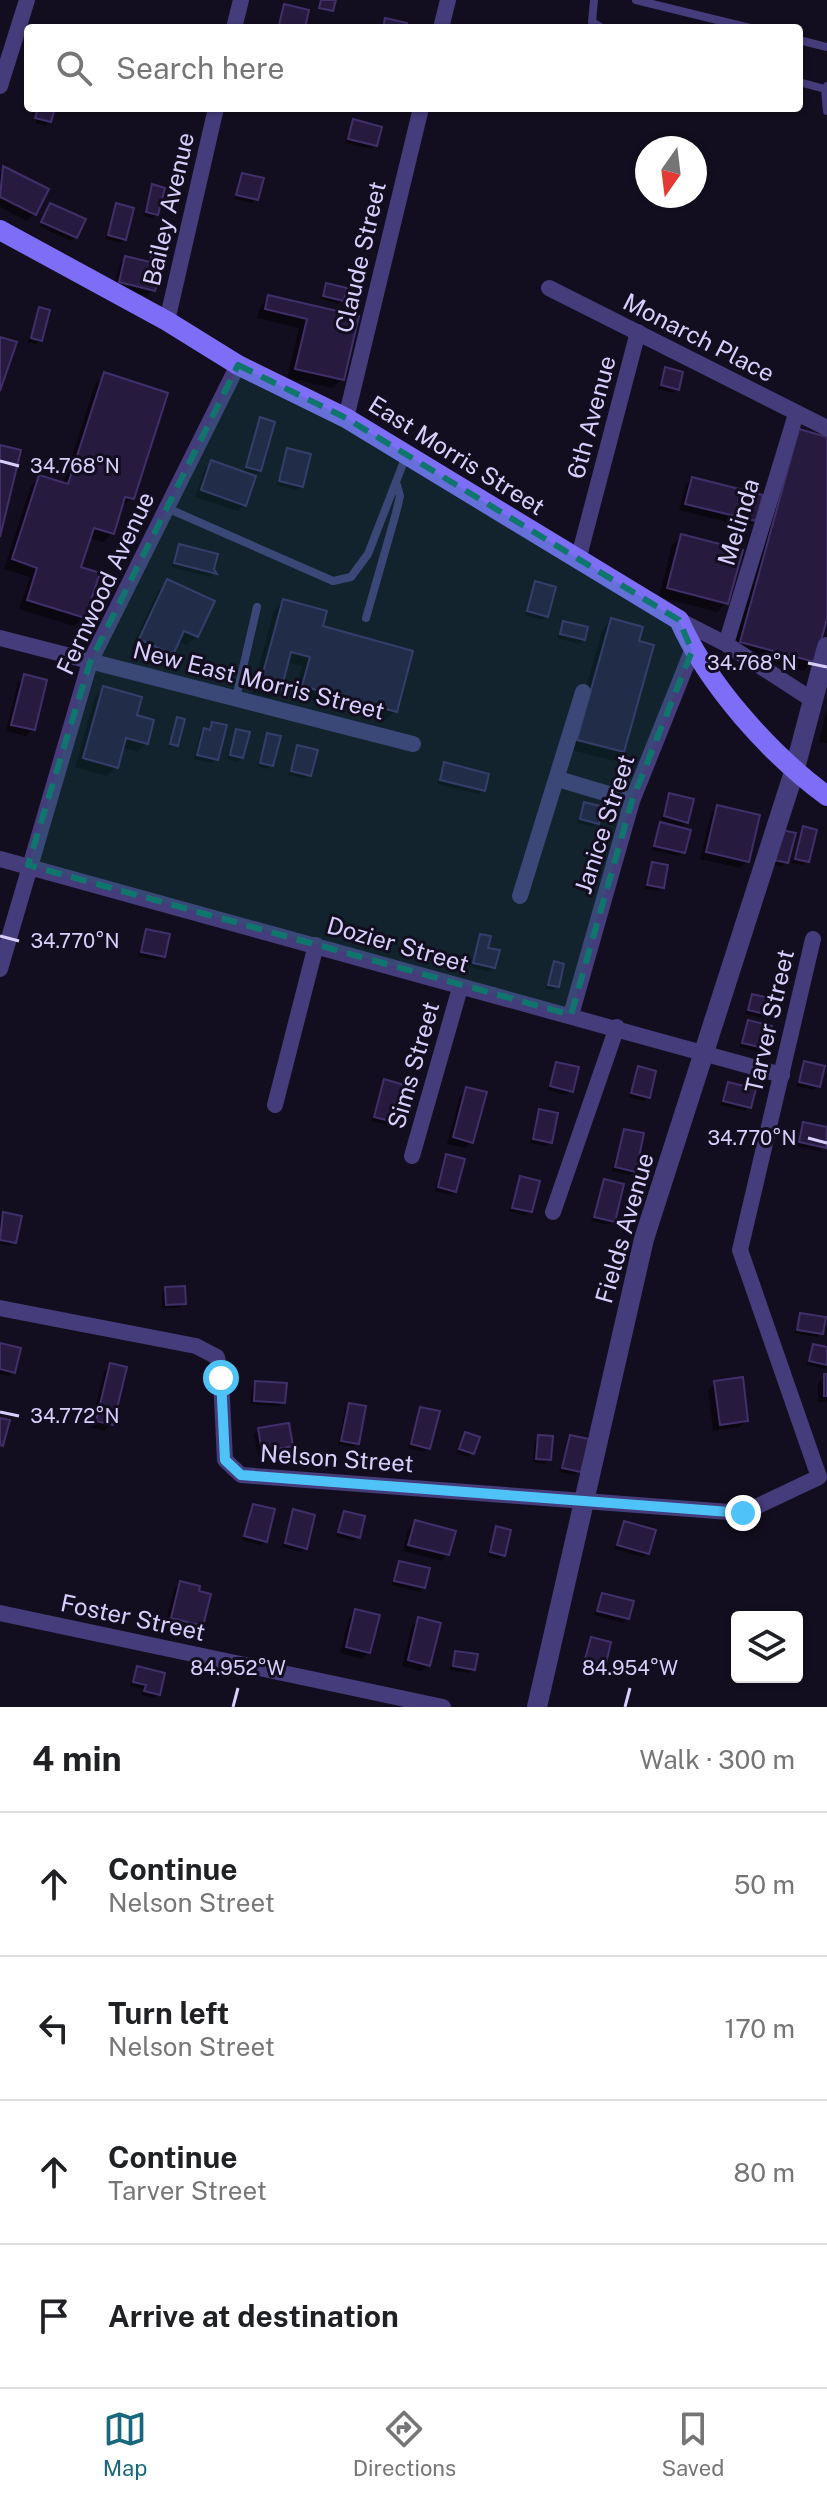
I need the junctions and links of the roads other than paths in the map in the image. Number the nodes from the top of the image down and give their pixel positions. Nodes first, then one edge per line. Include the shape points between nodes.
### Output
1 (27, 0) edge
2 (241, 0) edge
3 (448, 0) edge
4 (594, 0) edge
5 (636, 0) edge
6 (235, 24) edge
7 (442, 24) edge
8 (595, 24) edge
9 (734, 24) edge
10 (803, 41) edge
11 (827, 47) edge
12 (803, 83) edge
13 (0, 86) edge
14 (826, 87) edge
15 (827, 111) edge
16 (215, 112) edge
17 (420, 112) edge
18 (0, 230) edge
19 (549, 288) dead end
20 (167, 321) junction
21 (638, 332) junction
22 (238, 365) junction
23 (796, 414) junction
24 (346, 418) junction
25 (827, 428) edge
26 (406, 455) junction
27 (397, 485) junction
28 (167, 508) junction
29 (578, 560) junction
30 (257, 607) dead end
31 (366, 618) dead end
32 (679, 620) junction
33 (0, 638) edge
34 (726, 644) junction
35 (827, 647) edge
36 (692, 651) junction
37 (90, 662) junction
38 (583, 692) dead end
39 (236, 699) junction
40 (814, 701) junction
41 (413, 744) dead end
42 (794, 772) junction
43 (558, 779) junction
44 (827, 796) edge
45 (632, 801) junction
46 (0, 859) edge
47 (28, 865) junction
48 (520, 896) dead end
49 (813, 939) dead end
50 (316, 945) junction
51 (0, 969) edge
52 (460, 988) junction
53 (571, 1015) junction
54 (617, 1027) junction
55 (706, 1053) junction
56 (782, 1075) junction
57 (275, 1105) dead end
58 (412, 1156) dead end
59 (553, 1212) dead end
60 (0, 1308) edge
61 (823, 1478) edge
62 (585, 1500) junction
63 (0, 1613) edge
64 (443, 1707) edge
65 (537, 1707) edge

1 - 13 street
2 - 6 street
3 - 7 street
4 - 8 lane
5 - 9 lane
10 - 11 lane
12 - 14 lane
14 - 15 lane
16 - 20 street, Bailey Avenue
17 - 24 street, Claude Street
18 - 20 main road, East Morris Street
19 - 21 street, Monarch Place
20 - 22 main road, East Morris Street
21 - 23 street, Monarch Place
21 - 29 street, 6th Avenue
22 - 24 main road, East Morris Street
22 - 28 street, Fernwood Avenue
23 - 25 street, Monarch Place
23 - 34 street, Melinda
24 - 26 main road, East Morris Street
26 - 27 lane
26 - 29 main road, East Morris Street
27 - 28 lane via 368,554 351,577 333,581
27 - 31 lane via 400,496
28 - 37 street, Fernwood Avenue
29 - 32 main road, East Morris Street
30 - 39 lane
32 - 34 street
32 - 36 main road
33 - 37 street, New East Morris Street
34 - 40 street
35 - 40 street, Fields Avenue
36 - 42 main road
36 - 45 street, Janice Street
37 - 39 street, New East Morris Street
37 - 47 street, Fernwood Avenue
38 - 43 street
39 - 41 street, New East Morris Street
40 - 42 street, Fields Avenue
42 - 44 main road
42 - 55 street, Fields Avenue
43 - 45 street
43 - 48 street
45 - 53 street, Janice Street
46 - 47 street, Dozier Street
47 - 50 street, Dozier Street
47 - 51 street, Fernwood Avenue
49 - 56 street, Tarver Street
50 - 52 street, Dozier Street
50 - 57 street
52 - 53 street, Dozier Street
52 - 58 street, Sims Street
53 - 54 street, Dozier Street
54 - 55 street, Dozier Street
54 - 59 street
55 - 56 street, Dozier Street
55 - 62 street, Fields Avenue via 644,1239
56 - 61 street, Tarver Street via 740,1250
60 - 62 street, Nelson Street via 196,1346 217,1357 225,1460 241,1475
61 - 62 street, Tarver Street via 743,1513
62 - 65 street, Fields Avenue
63 - 64 street, Foster Street

